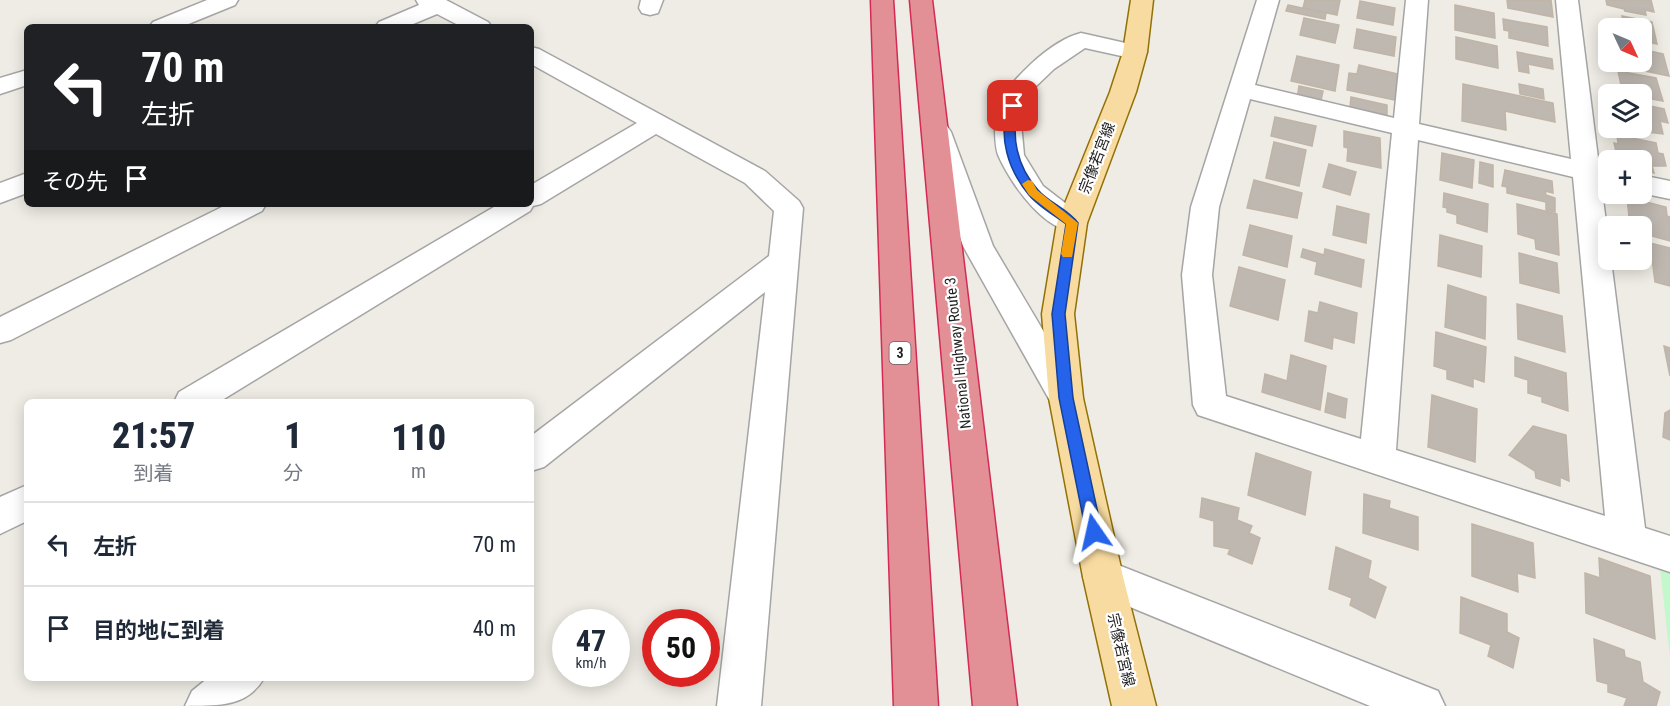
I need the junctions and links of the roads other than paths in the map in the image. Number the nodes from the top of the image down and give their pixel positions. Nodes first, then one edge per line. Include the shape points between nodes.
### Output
1 (227, 0) edge
2 (882, 0) edge
3 (921, 0) edge
4 (1142, 0) edge
5 (1268, 0) edge
6 (1417, 0) edge
7 (1567, 0) edge
8 (433, 3) edge
9 (168, 24) edge
10 (393, 24) edge
11 (474, 24) edge
12 (1135, 52) junction
13 (534, 59) edge
14 (24, 78) edge
15 (0, 87) edge
16 (1243, 90) junction
17 (933, 116) junction
18 (655, 123) junction
19 (1407, 128) junction
20 (1597, 174) edge
21 (24, 183) edge
22 (1652, 186) edge
23 (1670, 190) edge
24 (0, 194) edge
25 (534, 195) edge
26 (246, 207) edge
27 (515, 207) edge
28 (1072, 223) junction
29 (785, 260) junction
30 (0, 331) edge
31 (1066, 398) junction
32 (196, 399) edge
33 (534, 454) edge
34 (1377, 459) junction
35 (24, 503) edge
36 (0, 517) edge
37 (1627, 541) junction
38 (1670, 555) edge
39 (1103, 577) junction
40 (239, 681) edge
41 (733, 699) edge
42 (207, 706) edge
43 (916, 706) edge
44 (995, 706) edge
45 (1134, 706) edge
46 (1423, 706) edge

1 - 9 street
2 - 43 highway, 3
3 - 17 highway, National Highway Route 3
4 - 12 main road, 宗像若宮線
5 - 16 street
6 - 19 street
7 - 20 street
8 - 10 street
8 - 11 street
12 - 28 main road, 宗像若宮線
12 - 28 street via 1081,40 1045,64 1018,90 1008,123 1011,155 1033,192
13 - 18 street
14 - 15 street
16 - 19 street
16 - 34 street via 1205,207 1197,275 1210,405
17 - 31 street via 978,246
17 - 44 highway, National Highway Route 3
18 - 25 street
18 - 29 street via 756,177 789,208
19 - 20 street
19 - 34 street
20 - 37 street
21 - 24 street
22 - 23 street
26 - 30 street
27 - 32 street
28 - 31 main road, 宗像若宮線 via 1058,314
29 - 33 street
29 - 41 street
31 - 39 main road, 宗像若宮線
34 - 37 street
35 - 36 street
37 - 38 street
39 - 45 main road, 宗像若宮線
39 - 46 street
40 - 42 street

